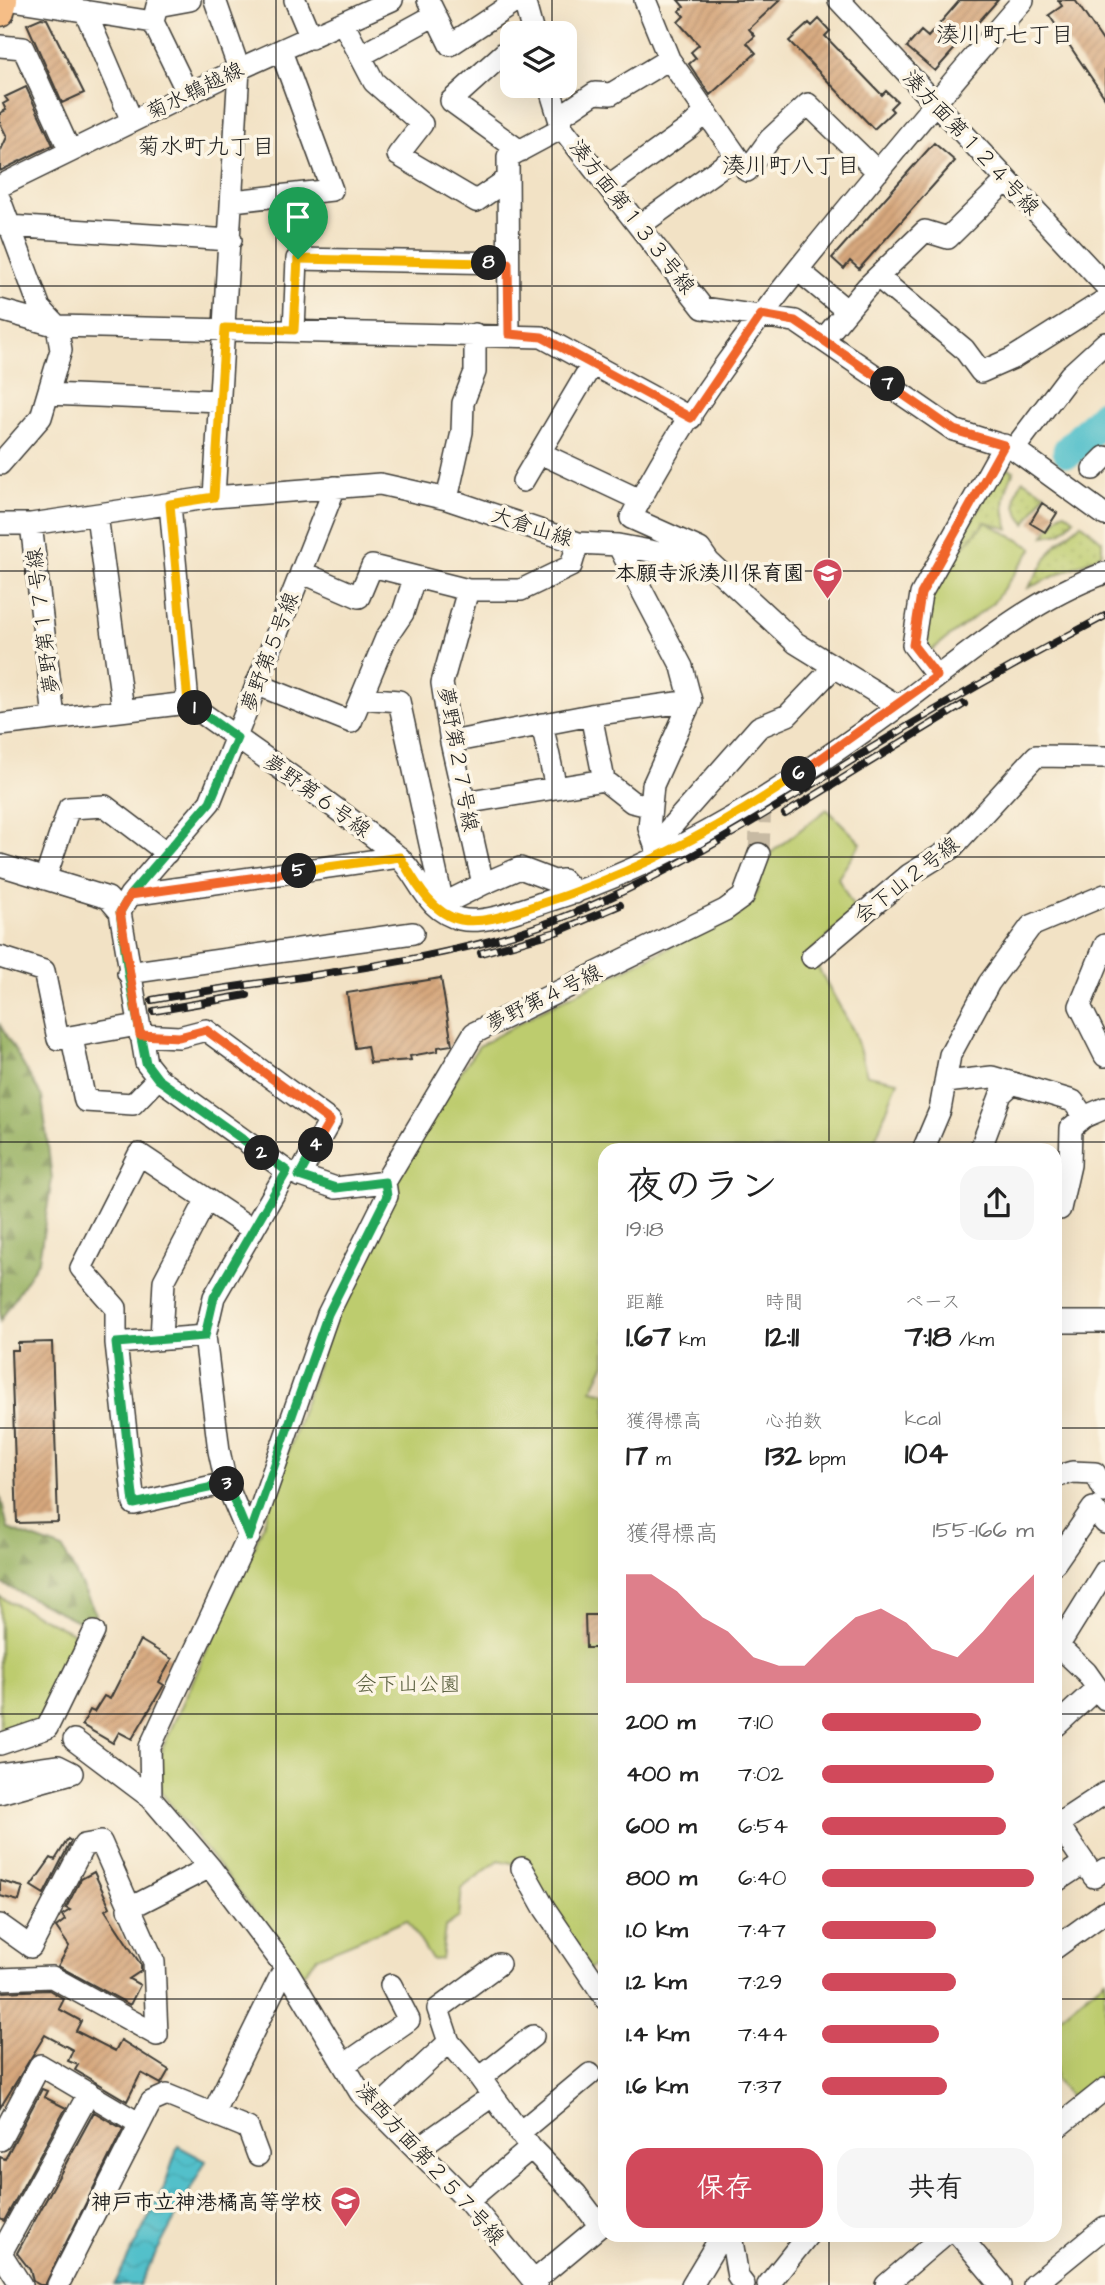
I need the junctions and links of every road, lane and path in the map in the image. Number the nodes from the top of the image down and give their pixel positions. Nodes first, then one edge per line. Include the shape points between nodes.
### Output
1 (190, 0) edge
2 (215, 0) edge
3 (295, 0) edge
4 (392, 0) edge
5 (645, 0) edge
6 (839, 0) edge
7 (1023, 0) edge
8 (526, 1) edge
9 (4, 5) edge
10 (432, 8) edge
11 (85, 11) junction
12 (530, 21) edge
13 (153, 22) junction
14 (343, 23) junction
15 (311, 38) junction
16 (0, 46) edge
17 (281, 51) junction
18 (360, 55) junction
19 (500, 57) edge
20 (669, 59) junction
21 (239, 69) junction
22 (188, 94) junction
23 (553, 98) edge
24 (933, 104) junction
25 (705, 113) junction
26 (132, 121) junction
27 (560, 123) junction
28 (520, 151) junction
29 (71, 152) junction
30 (735, 157) junction
31 (878, 172) junction
32 (508, 179) junction
33 (1006, 181) junction
34 (0, 186) edge
35 (608, 186) junction
36 (0, 200) edge
37 (233, 201) junction
38 (7, 226) junction
39 (639, 226) junction
40 (231, 240) junction
41 (508, 263) junction
42 (798, 270) junction
43 (879, 278) junction
44 (1105, 285) edge
45 (1105, 300) edge
46 (0, 310) edge
47 (846, 310) junction
48 (761, 315) junction
49 (57, 326) junction
50 (225, 328) junction
51 (294, 330) junction
52 (475, 334) junction
53 (509, 334) junction
54 (823, 340) junction
55 (1105, 343) edge
56 (591, 366) junction
57 (48, 394) junction
58 (220, 401) junction
59 (691, 418) junction
60 (1009, 447) junction
61 (540, 453) junction
62 (0, 464) edge
63 (523, 481) dead end
64 (335, 487) junction
65 (214, 497) junction
66 (447, 499) junction
67 (640, 500) junction
68 (170, 504) junction
69 (97, 515) junction
70 (1105, 515) edge
71 (0, 523) edge
72 (31, 524) junction
73 (578, 543) junction
74 (618, 545) junction
75 (709, 562) junction
76 (301, 572) junction
77 (1105, 573) edge
78 (414, 579) junction
79 (468, 590) junction
80 (834, 667) junction
81 (937, 676) junction
82 (256, 684) junction
83 (361, 698) junction
84 (691, 701) junction
85 (188, 703) junction
86 (898, 706) junction
87 (123, 710) junction
88 (591, 715) junction
89 (54, 718) junction
90 (542, 724) junction
91 (0, 725) edge
92 (237, 738) junction
93 (451, 742) junction
94 (1104, 759) edge
95 (604, 780) junction
96 (556, 788) junction
97 (464, 803) junction
98 (649, 806) junction
99 (657, 851) junction
100 (167, 853) junction
101 (759, 854) tunnel mouth
102 (400, 857) junction
103 (0, 865) edge
104 (45, 879) junction
105 (483, 884) junction
106 (575, 893) junction
107 (1105, 895) edge
108 (125, 903) junction
109 (440, 905) junction
110 (413, 933) dead end
111 (1105, 944) edge
112 (0, 957) edge
113 (812, 957) dead end
114 (128, 973) junction
115 (139, 1030) junction
116 (72, 1038) junction
117 (1105, 1055) edge
118 (158, 1079) junction
119 (945, 1082) junction
120 (1013, 1083) junction
121 (1105, 1108) edge
122 (1084, 1117) junction
123 (926, 1143) edge
124 (983, 1143) edge
125 (293, 1174) junction
126 (385, 1182) junction
127 (207, 1199) junction
128 (1062, 1200) edge
129 (253, 1230) junction
130 (1062, 1322) edge
131 (1105, 1322) edge
132 (205, 1336) junction
133 (161, 1339) junction
134 (116, 1343) junction
135 (1062, 1474) edge
136 (226, 1483) junction
137 (1102, 1505) edge
138 (249, 1537) junction
139 (1062, 1554) edge
140 (1105, 1571) edge
141 (94, 1632) dead end
142 (1062, 1636) edge
143 (1062, 1650) edge
144 (1101, 1694) edge
145 (1062, 1721) edge
146 (74, 1740) dead end
147 (6, 1742) edge
148 (8, 1781) edge
149 (1105, 1793) edge
150 (151, 1798) junction
151 (1062, 1821) edge
152 (1062, 1830) edge
153 (1084, 1863) junction
154 (210, 1867) junction
155 (522, 1868) dead end
156 (1105, 1869) edge
157 (1062, 1877) edge
158 (128, 1909) junction
159 (1105, 1912) edge
160 (0, 1925) edge
161 (1062, 1943) edge
162 (499, 1964) dead end
163 (285, 1967) junction
164 (596, 1970) edge
165 (0, 1979) edge
166 (391, 1985) dead end
167 (533, 2036) dead end
168 (449, 2042) junction
169 (344, 2065) junction
170 (590, 2074) dead end
171 (486, 2087) junction
172 (1105, 2089) edge
173 (89, 2093) junction
174 (377, 2109) junction
175 (213, 2113) junction
176 (1062, 2123) edge
177 (140, 2124) junction
178 (0, 2140) edge
179 (525, 2141) junction
180 (417, 2149) junction
181 (258, 2155) dead end
182 (468, 2201) junction
183 (598, 2223) edge
184 (1105, 2227) edge
185 (598, 2228) edge
186 (718, 2242) edge
187 (733, 2242) edge
188 (802, 2242) edge
189 (936, 2242) edge
190 (965, 2242) edge
191 (1, 2253) edge
192 (536, 2283) edge
193 (21, 2285) edge
194 (58, 2285) edge
195 (692, 2285) edge
196 (744, 2285) edge
197 (768, 2285) edge
198 (886, 2285) edge
199 (1001, 2285) edge
200 (1034, 2285) edge

1 - 13 street via 158,6
2 - 21 street
3 - 15 street
4 - 14 street, 菊水鵯越線
5 - 20 street
6 - 24 street, 湊方面第１２４号線
7 - 24 street
8 - 10 street via 450,45
8 - 12 street
9 - 11 street
10 - 18 street
11 - 13 street
11 - 26 street
13 - 22 street
14 - 15 street, 菊水鵯越線
14 - 18 street
15 - 17 street, 菊水鵯越線
16 - 29 street via 23,48
17 - 21 street, 菊水鵯越線
17 - 37 street via 332,190
18 - 32 street via 374,82 422,124 398,155 476,201
19 - 28 street via 451,101
20 - 25 street
20 - 27 street via 611,94 595,93
21 - 22 street, 菊水鵯越線
21 - 37 street
22 - 26 street, 菊水鵯越線
23 - 27 street, 湊方面第１３３号線
24 - 31 street
24 - 33 street, 湊方面第１２４号線
25 - 30 street
25 - 35 street
26 - 29 street, 菊水鵯越線
27 - 28 street
27 - 35 street, 湊方面第１３３号線
28 - 32 street via 508,158
29 - 34 street, 菊水鵯越線
30 - 31 street via 747,171 770,139 808,104
30 - 39 street
31 - 42 street
32 - 41 street
33 - 43 street via 948,238 925,231
33 - 44 street, 湊方面第１２４号線
35 - 39 street, 湊方面第１３３号線
36 - 38 street
37 - 40 street
38 - 40 street
38 - 49 street via 40,307
39 - 48 street, 湊方面第１３３号線 via 703,307
40 - 50 street
41 - 51 street via 298,259
41 - 53 street
42 - 47 street
42 - 48 street
43 - 45 street via 964,349 981,372 1013,358
43 - 47 street
46 - 49 street
47 - 54 street
48 - 54 street, 湊方面第１３３号線 via 795,321
48 - 59 street
49 - 50 street
49 - 57 street via 61,350
50 - 51 street
50 - 58 street
51 - 52 street
52 - 53 street
52 - 66 street via 475,372 463,402 462,432
53 - 56 street via 542,337
54 - 60 street, 湊方面第１３３号線 via 954,430
55 - 60 street via 1070,375
56 - 59 street
56 - 61 street
57 - 58 street
57 - 62 street via 41,417
58 - 65 street
59 - 67 street
60 - 70 street, 湊方面第１３３号線
60 - 81 street via 921,594 913,645
61 - 63 street
61 - 67 street
64 - 65 street, 大倉山線
64 - 66 street, 大倉山線 via 380,484
64 - 76 street, 夢野第５号線
65 - 68 street, 大倉山線
66 - 73 street, 大倉山線
67 - 75 street via 631,518 700,550
68 - 69 street, 大倉山線
68 - 85 street
69 - 72 street, 大倉山線
69 - 87 street
71 - 72 street, 大倉山線
72 - 89 street, 夢野第１７号線
73 - 74 street, 大倉山線
73 - 79 street via 571,566 521,590
74 - 75 street, 大倉山線
74 - 84 street via 681,667
75 - 80 street via 796,643
76 - 78 street via 359,597 372,566
76 - 82 street, 夢野第５号線
77 - 81 street via 1012,619
78 - 79 street
78 - 83 street via 403,613 386,638
79 - 93 street, 夢野第２７号線 via 442,683
80 - 86 street
80 - 99 street via 789,715 759,727 742,744
81 - 86 street
82 - 83 street via 351,722
82 - 92 street, 夢野第５号線
83 - 109 street via 399,701
84 - 88 street
84 - 98 street via 653,785
85 - 87 street
85 - 92 street, 夢野第６号線
86 - 99 street, 夢野第６号線 via 761,800
87 - 89 street
88 - 90 street
88 - 95 street
89 - 91 street
90 - 93 street
90 - 96 street
92 - 100 street, 夢野第５号線 via 210,802
92 - 102 street, 夢野第６号線
93 - 97 street, 夢野第２７号線
94 - 113 street, 会下山２号線 via 1036,755 951,849 909,875
95 - 96 street
95 - 98 street via 632,802
96 - 97 street
97 - 105 street, 夢野第２７号線
98 - 99 street via 649,828
99 - 106 street, 夢野第６号線
100 - 104 street via 104,806 69,808
100 - 108 street, 夢野第５号線
101 - 126 street, 夢野第４号線 via 743,897 725,910 474,1032
102 - 108 street
102 - 109 street, 夢野第６号線 via 424,895
103 - 104 street
104 - 108 street
105 - 106 street via 520,868 563,880
105 - 109 street
106 - 109 street, 夢野第６号線 via 497,917 460,920
107 - 119 street via 1031,926 976,1007 950,1055
108 - 114 street
110 - 114 street
111 - 117 street via 1080,1006
112 - 116 street via 44,971 58,1039
114 - 115 street
115 - 116 street
115 - 118 street via 146,1063
115 - 125 street via 179,1037 206,1030 330,1121
116 - 118 street via 85,1101 134,1104
118 - 125 street
119 - 120 street via 992,1077
119 - 123 street via 940,1110
120 - 122 street via 1073,1101
120 - 124 street via 1001,1094
121 - 122 street
122 - 128 street via 1071,1128 1070,1165
125 - 126 street via 336,1188
125 - 129 street
126 - 138 street, 夢野第４号線 via 387,1196 328,1314
127 - 129 street
127 - 133 street via 164,1281
127 - 134 street via 139,1154 81,1268 116,1308
129 - 132 street via 214,1297
130 - 131 street
132 - 133 street
132 - 136 street
133 - 134 street
134 - 136 street via 134,1504
135 - 137 street via 1094,1473
136 - 138 street
137 - 139 street
138 - 150 street, 夢野第４号線 via 150,1747
140 - 142 street
141 - 147 street via 47,1728
143 - 144 street
144 - 145 street
146 - 150 street, 湊西方面第２５７号線
147 - 148 street
149 - 151 street
150 - 154 street, 湊西方面第２５７号線
152 - 153 street
153 - 156 street via 1094,1877
153 - 157 street
154 - 158 street
154 - 163 street, 湊西方面第２５７号線
155 - 164 street
158 - 160 street via 101,1842 84,1845 31,1947
158 - 165 street via 154,1962 157,2035 52,1977
159 - 161 street
162 - 168 street via 438,2009
163 - 169 street, 湊西方面第２５７号線
163 - 175 street
166 - 169 street via 409,2021
167 - 171 street
168 - 171 street
168 - 174 street
169 - 174 street, 湊西方面第２５７号線
170 - 179 street
171 - 179 street
171 - 180 street
172 - 176 street
173 - 177 street
173 - 178 street via 40,2065
173 - 191 street
174 - 180 street, 湊西方面第２５７号線
175 - 177 street via 167,2095 151,2102
175 - 181 street via 248,2128
177 - 194 street
179 - 182 street
179 - 183 street
180 - 182 street, 湊西方面第２５７号線
182 - 192 street, 湊西方面第２５７号線
184 - 200 street
185 - 192 street
186 - 195 street
187 - 196 street via 738,2277
188 - 197 street
189 - 198 street
190 - 199 street
191 - 193 street

